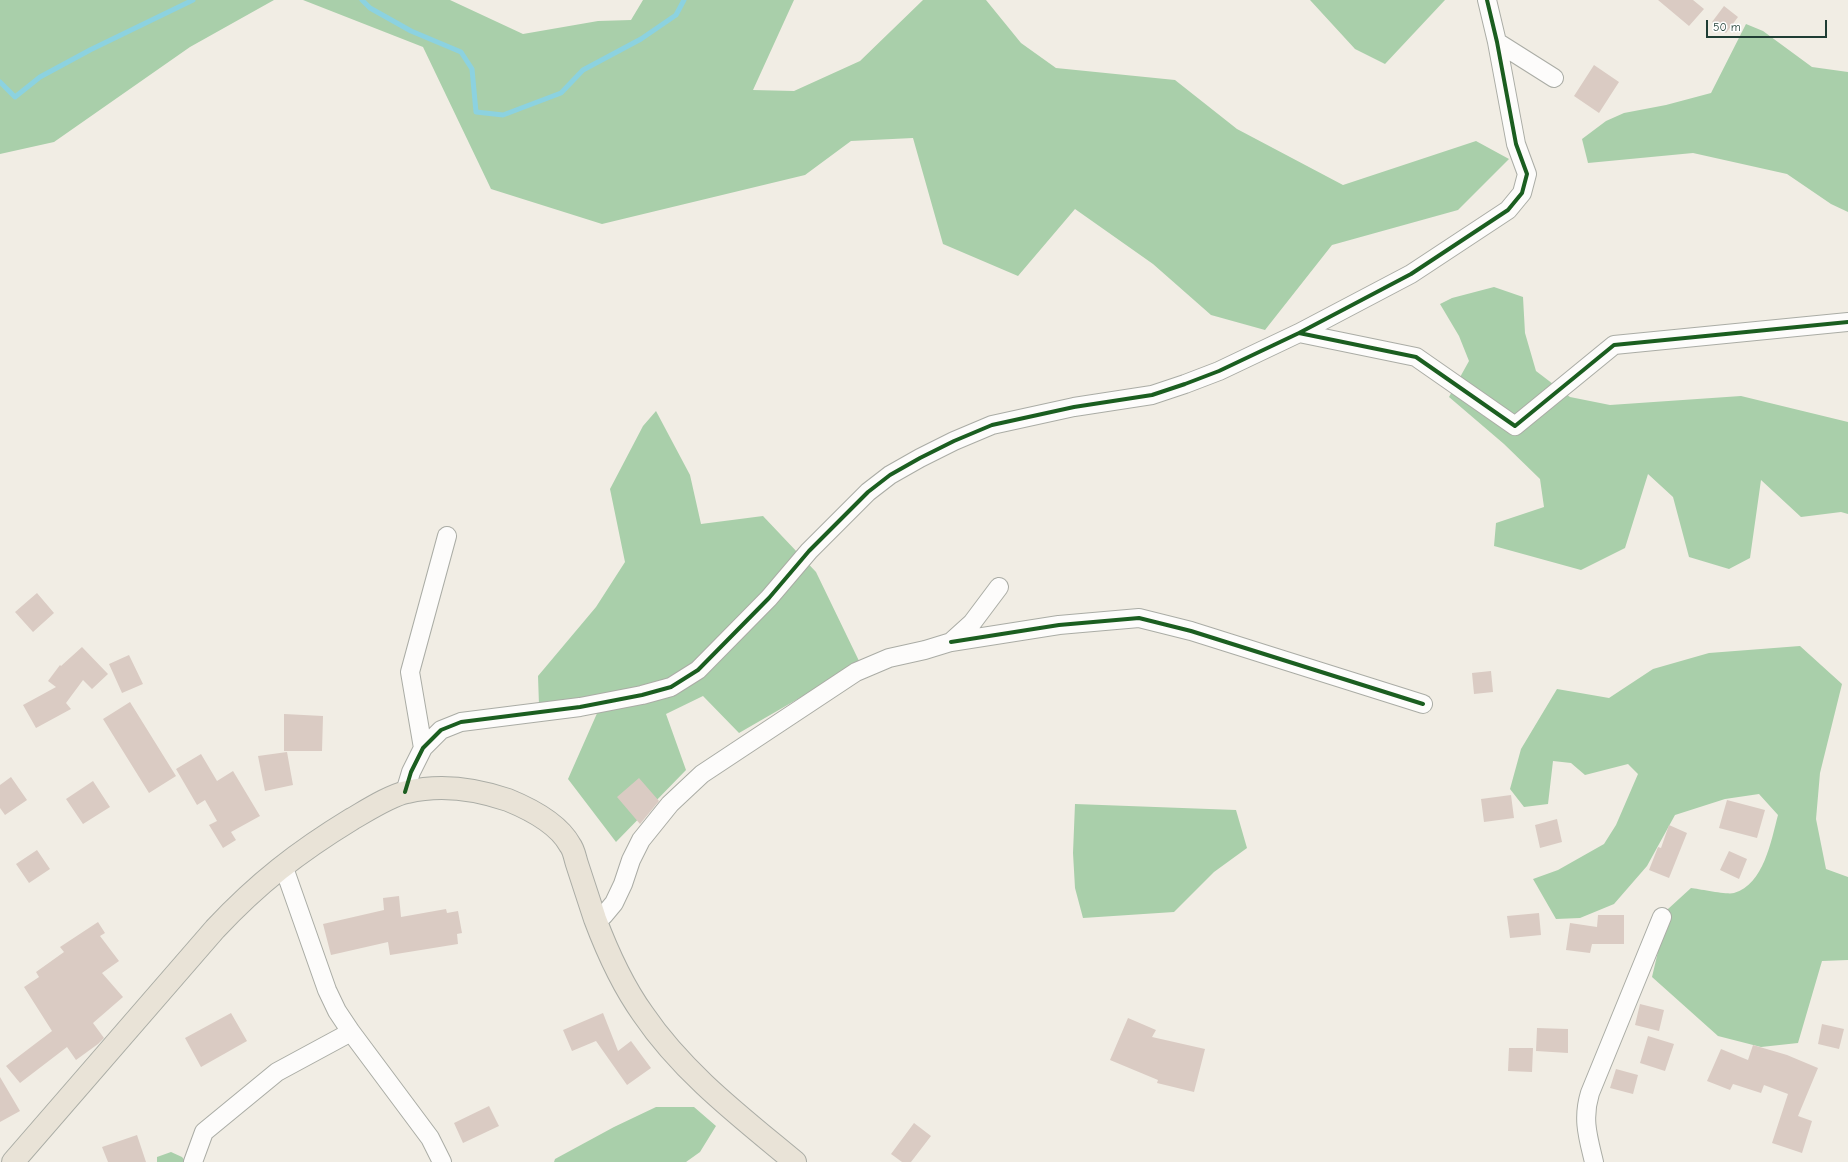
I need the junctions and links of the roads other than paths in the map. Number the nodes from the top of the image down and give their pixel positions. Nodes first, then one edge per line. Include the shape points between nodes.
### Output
1 (1487, 0) edge
2 (1497, 42) junction
3 (1554, 78) dead end
4 (1848, 322) edge
5 (1300, 333) junction
6 (447, 536) dead end
7 (999, 587) dead end
8 (951, 642) junction
9 (1423, 704) dead end
10 (423, 748) junction
11 (405, 792) junction
12 (283, 865) junction
13 (1662, 917) dead end
14 (596, 920) junction
15 (351, 1032) junction
16 (21, 1159) edge
17 (193, 1162) edge
18 (442, 1162) edge
19 (796, 1162) edge
20 (1594, 1162) edge

1 - 2 street
2 - 3 street
2 - 5 street via 1516,144 1527,174 1522,193 1508,210 1411,274
4 - 5 street via 1614,345 1515,426 1416,357
5 - 10 street via 1219,371 1152,395 1074,407 992,425 954,441 890,475 868,492 809,551 769,598 698,670 671,687 580,707 461,722 441,730
6 - 10 street via 410,672
7 - 8 street via 972,623
8 - 9 street via 1059,624 1138,618 1191,631
8 - 14 street via 889,658 856,672 702,774 670,804 641,840 614,903
10 - 11 street via 411,772
11 - 12 main road via 368,810
11 - 14 main road via 458,789 487,793 522,806 553,826 570,845
12 - 15 street via 328,990 337,1011
12 - 16 main road via 242,900 205,940
13 - 20 street via 1590,1093 1585,1119
14 - 19 main road via 624,981 642,1013 664,1042 689,1071
15 - 17 street via 277,1072 204,1132
15 - 18 street via 430,1138

